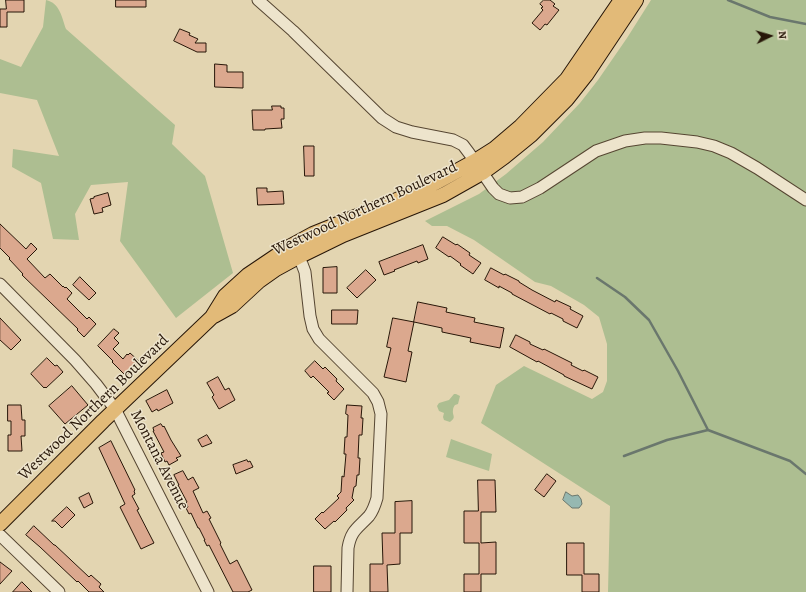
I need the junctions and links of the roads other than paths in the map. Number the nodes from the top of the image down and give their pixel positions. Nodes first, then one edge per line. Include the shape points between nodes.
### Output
1 (258, 0) edge
2 (621, 0) edge
3 (636, 0) edge
4 (478, 167) junction
5 (806, 200) edge
6 (295, 251) junction
7 (0, 284) edge
8 (115, 409) junction
9 (0, 524) edge
10 (0, 535) edge
11 (59, 592) edge
12 (208, 592) edge
13 (347, 592) edge

1 - 4 street via 382,118 396,127 453,140 463,145
2 - 4 main road, Westwood Northern Boulevard via 567,79
3 - 4 main road, Westwood Northern Boulevard via 567,99 531,135 504,157
4 - 5 street via 499,194 510,198 522,197 596,151 625,141 661,138 698,142 731,153
4 - 6 main road, Westwood Northern Boulevard via 443,195 343,235
6 - 8 main road, Westwood Northern Boulevard via 232,306 212,317
6 - 13 street via 305,272 313,329 374,393 381,414 377,498 373,510 349,541
7 - 8 street, Montana Avenue via 75,360
8 - 9 main road, Westwood Northern Boulevard
8 - 12 street, Montana Avenue
10 - 11 street

